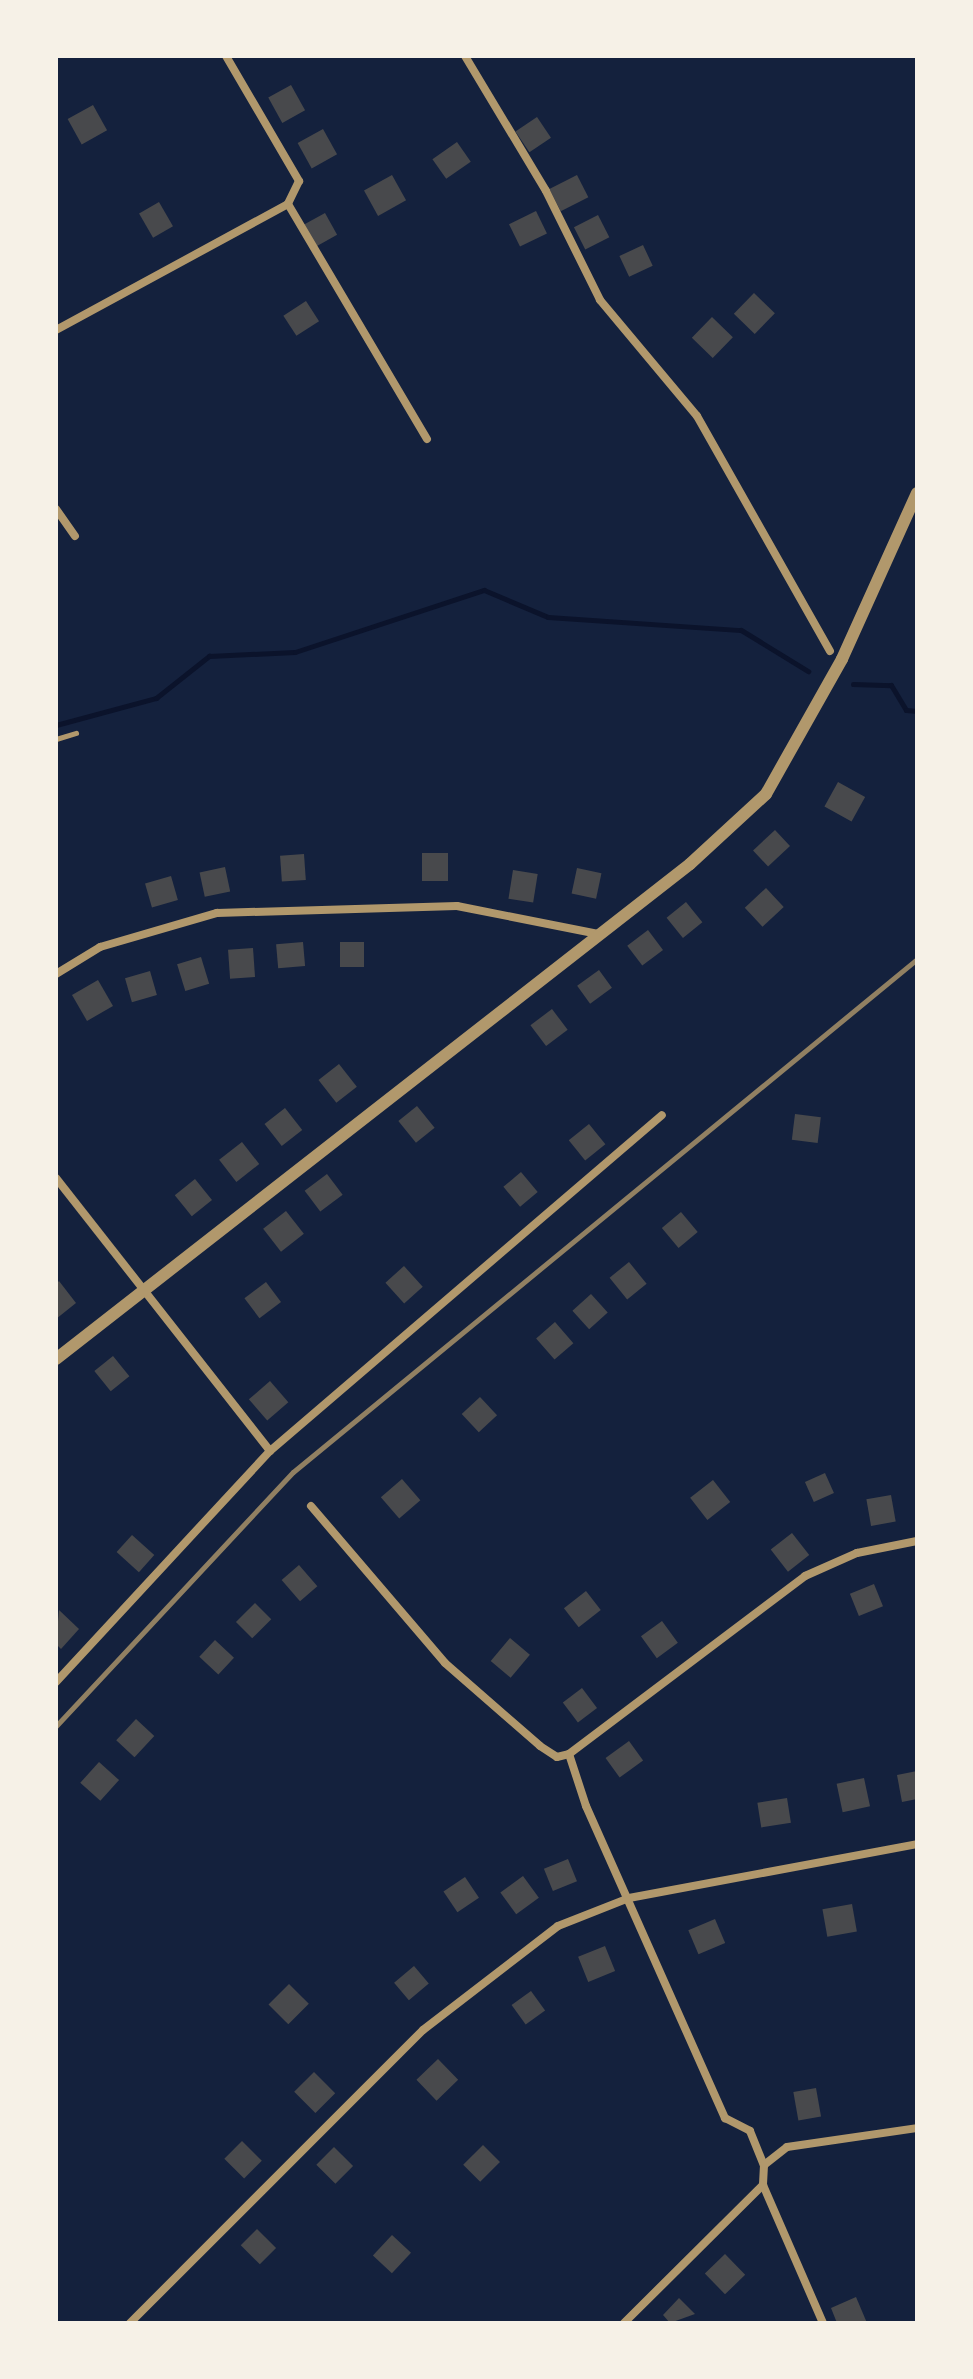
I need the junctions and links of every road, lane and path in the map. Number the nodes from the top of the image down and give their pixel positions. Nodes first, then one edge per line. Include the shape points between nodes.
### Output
1 (226, 56) edge
2 (465, 56) edge
3 (288, 204) junction
4 (56, 330) edge
5 (427, 439) dead end
6 (917, 493) edge
7 (56, 509) edge
8 (75, 536) dead end
9 (830, 651) dead end
10 (76, 733) dead end
11 (56, 739) edge
12 (598, 934) junction
13 (56, 974) edge
14 (662, 1115) dead end
15 (56, 1178) edge
16 (141, 1293) junction
17 (56, 1359) edge
18 (270, 1451) junction
19 (311, 1506) dead end
20 (917, 1541) edge
21 (56, 1682) edge
22 (569, 1754) junction
23 (917, 1844) edge
24 (629, 1898) junction
25 (917, 2128) edge
26 (764, 2165) junction
27 (763, 2185) junction
28 (130, 2323) edge
29 (624, 2323) edge
30 (823, 2323) edge

1 - 3 street via 299,181
2 - 9 street via 546,191 600,300 697,416
3 - 4 street
3 - 5 street
6 - 12 street via 842,659 766,794
7 - 8 street
10 - 11 lane
12 - 13 street via 457,906 232,912 100,947
12 - 16 street
14 - 18 street
15 - 16 street
16 - 17 street
16 - 18 street
18 - 21 street
19 - 22 street via 445,1663 540,1746 557,1757
20 - 22 street via 857,1553 805,1576
22 - 24 street
23 - 24 street
24 - 26 street via 725,2118 750,2131
24 - 28 street via 558,1926 423,2030
25 - 26 street via 787,2147
26 - 27 street
27 - 29 street
27 - 30 street

